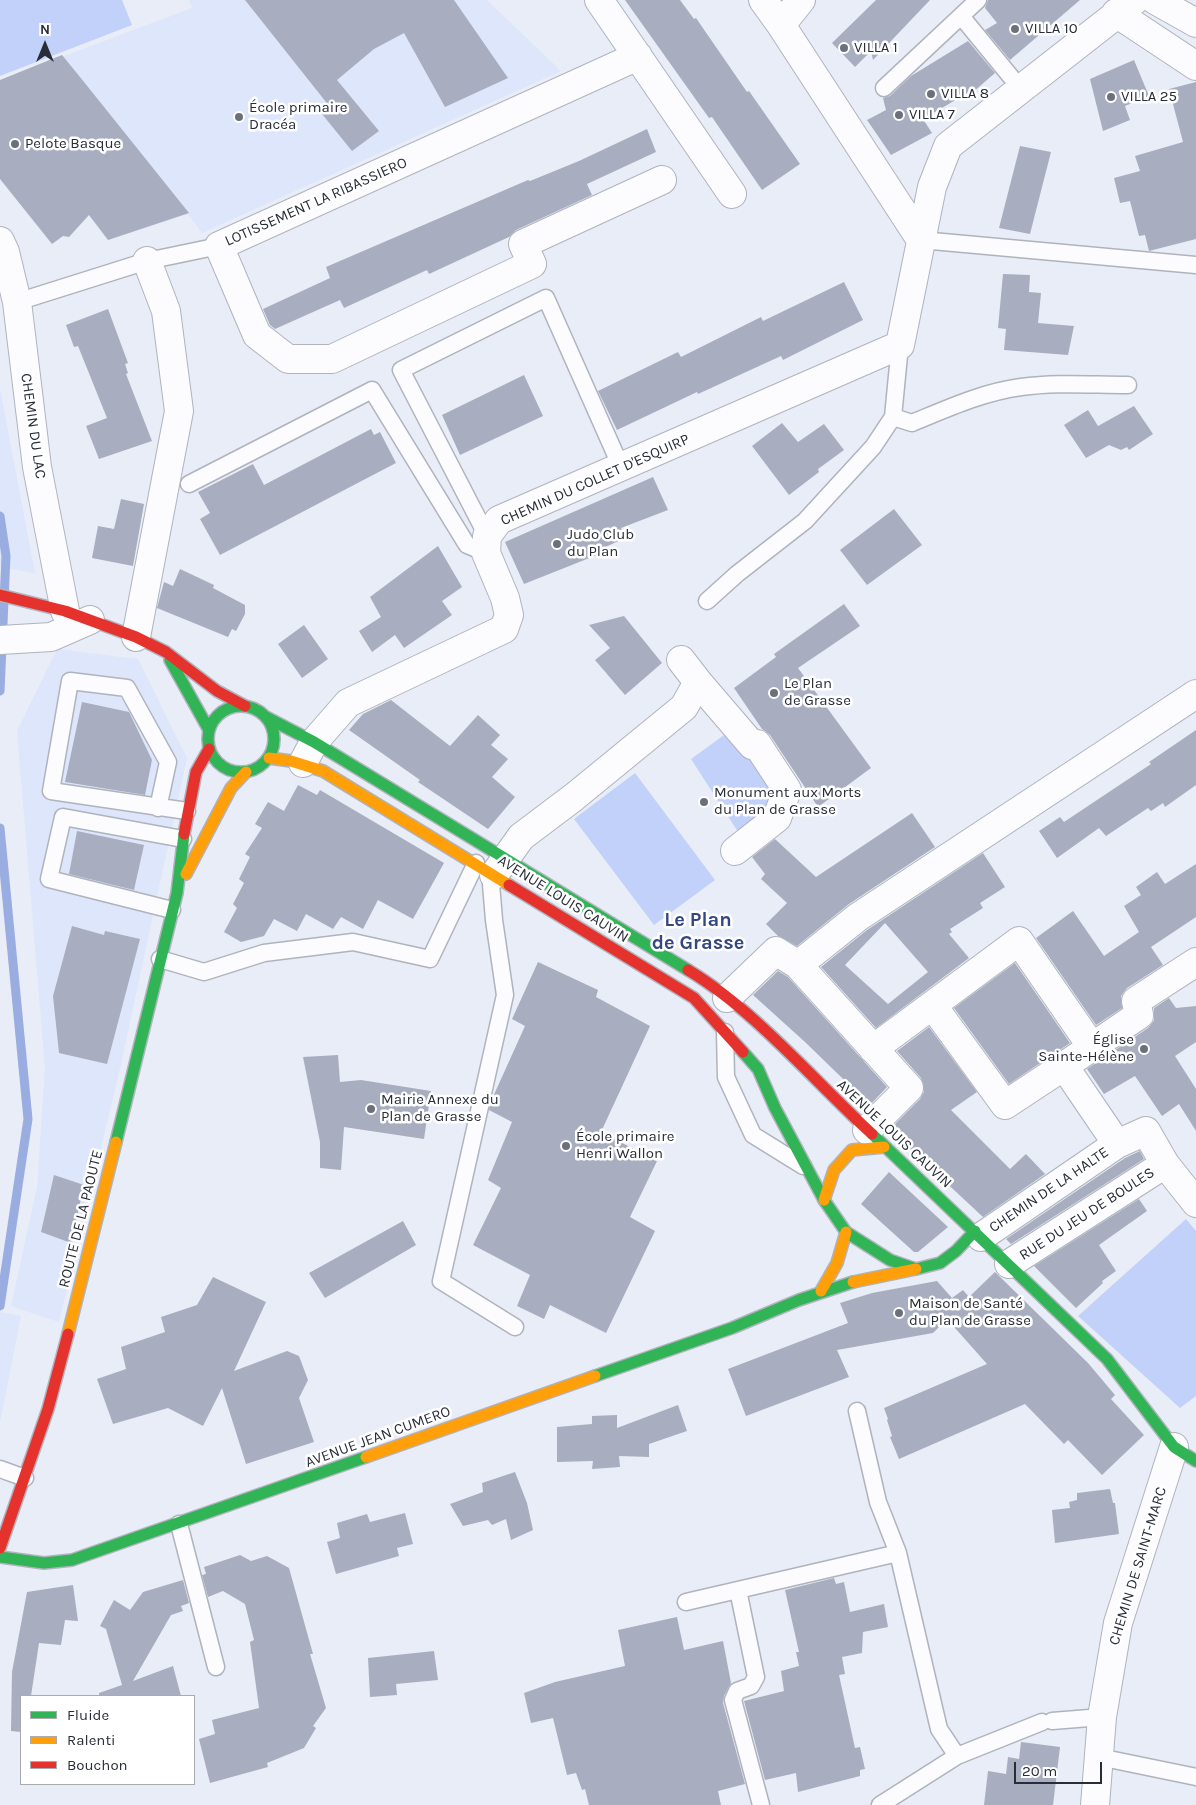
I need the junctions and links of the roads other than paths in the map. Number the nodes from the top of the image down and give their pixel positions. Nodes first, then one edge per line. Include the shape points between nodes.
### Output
1 (599, 0) edge
2 (763, 0) edge
3 (801, 0) edge
4 (978, 0) edge
5 (1155, 0) edge
6 (1125, 7) edge
7 (961, 16) junction
8 (1196, 23) edge
9 (781, 25) junction
10 (638, 56) junction
11 (1196, 66) edge
12 (884, 88) dead end
13 (1020, 88) junction
14 (662, 180) dead end
15 (732, 194) dead end
16 (921, 240) junction
17 (0, 241) edge
18 (219, 246) junction
19 (147, 261) junction
20 (1196, 265) edge
21 (17, 302) junction
22 (900, 345) junction
23 (1128, 385) dead end
24 (893, 417) junction
25 (621, 467) junction
26 (189, 484) dead end
27 (487, 544) junction
28 (0, 595) edge
29 (707, 602) dead end
30 (65, 612) junction
31 (136, 637) junction
32 (0, 640) edge
33 (166, 652) junction
34 (681, 660) dead end
35 (698, 682) junction
36 (1196, 694) edge
37 (245, 706) junction
38 (266, 717) junction
39 (209, 730) junction
40 (209, 749) junction
41 (308, 753) junction
42 (269, 758) junction
43 (246, 772) junction
44 (158, 808) junction
45 (187, 812) junction
46 (183, 839) junction
47 (734, 851) dead end
48 (492, 867) junction
49 (177, 893) junction
50 (172, 910) junction
51 (160, 959) junction
52 (1196, 962) edge
53 (798, 965) junction
54 (727, 998) junction
55 (932, 1006) junction
56 (725, 1032) junction
57 (1092, 1047) junction
58 (873, 1049) junction
59 (1064, 1066) junction
60 (875, 1138) junction
61 (1117, 1144) junction
62 (1165, 1164) junction
63 (807, 1169) junction
64 (824, 1200) junction
65 (1196, 1203) edge
66 (846, 1232) junction
67 (978, 1234) junction
68 (1009, 1264) junction
69 (916, 1269) junction
70 (821, 1291) junction
71 (516, 1327) dead end
72 (857, 1412) dead end
73 (1185, 1454) edge
74 (0, 1470) edge
75 (25, 1478) junction
76 (179, 1524) junction
77 (0, 1548) edge
78 (898, 1553) junction
79 (0, 1557) edge
80 (738, 1590) junction
81 (686, 1602) dead end
82 (216, 1667) dead end
83 (1102, 1716) junction
84 (957, 1756) junction
85 (1099, 1757) junction
86 (1196, 1777) edge
87 (761, 1805) edge
88 (880, 1805) edge
89 (1095, 1805) edge

1 - 10 street
2 - 9 street
3 - 9 street
4 - 7 lane
5 - 8 street
6 - 11 street
6 - 13 street
7 - 12 lane
7 - 13 lane
9 - 16 street
10 - 15 street
10 - 18 street, LOTISSEMENT LA RIBASSIERO
13 - 16 street via 948,146 932,187
14 - 18 street, LOTISSEMENT LA RIBASSIERO via 522,244 532,264 332,360 288,360 257,335
16 - 20 lane
16 - 22 street
17 - 21 street, CHEMIN DU LAC
18 - 19 lane
19 - 21 lane
19 - 31 street via 166,311 179,411
21 - 30 street, CHEMIN DU LAC via 37,467
22 - 24 lane
22 - 25 street, CHEMIN DU COLLET D'ESQUIRP
23 - 24 lane via 1020,387 964,403 912,423
24 - 29 lane via 873,447 805,522 737,574
25 - 27 street, CHEMIN DU COLLET D'ESQUIRP via 499,520
25 - 27 lane via 546,298 401,370
26 - 27 lane via 372,390 467,545
27 - 41 street via 509,615 504,629 348,703
28 - 30 street
30 - 31 street
30 - 32 street via 51,637
31 - 33 street
33 - 37 street via 218,691
33 - 39 street
34 - 35 street
35 - 47 street via 752,745 757,744 787,790 777,818
35 - 48 street via 684,707 522,837
36 - 53 street via 858,917
37 - 38 street
37 - 39 street via 218,715
38 - 41 street, AVENUE LOUIS CAUVIN
38 - 42 street via 274,737 274,748
39 - 40 street
40 - 43 street via 213,758 227,770
40 - 45 street, ROUTE DE LA PAOUTE via 196,772
41 - 42 street, AVENUE LOUIS CAUVIN
41 - 48 street, AVENUE LOUIS CAUVIN
41 - 48 street, AVENUE LOUIS CAUVIN via 323,771
42 - 43 street via 259,768
43 - 49 street, ROUTE DE LA PAOUTE via 230,788
44 - 44 lane via 51,791 70,681 127,688 168,762
44 - 45 lane
45 - 46 street, ROUTE DE LA PAOUTE
46 - 49 street, ROUTE DE LA PAOUTE
46 - 50 lane via 63,817 50,879
48 - 51 lane via 430,959 354,942 264,953 204,972
48 - 54 street, AVENUE LOUIS CAUVIN via 707,981
48 - 56 street, AVENUE LOUIS CAUVIN via 694,998
48 - 71 lane via 494,920 504,995 441,1280
49 - 50 street, ROUTE DE LA PAOUTE
50 - 51 street, ROUTE DE LA PAOUTE
51 - 75 street, ROUTE DE LA PAOUTE via 75,1309
52 - 57 street via 1136,1001 1139,1015
53 - 54 street via 776,951
53 - 58 street
54 - 60 street, AVENUE LOUIS CAUVIN
55 - 57 street via 1019,940
55 - 58 street
55 - 59 street via 1005,1105
56 - 63 street, AVENUE LOUIS CAUVIN via 761,1066 775,1108
56 - 63 lane via 726,1077 753,1136
57 - 59 street
58 - 60 street via 909,1088
59 - 61 street, CHEMIN DE LA HALTE
60 - 64 street via 852,1150 834,1170
60 - 67 street, AVENUE LOUIS CAUVIN
61 - 62 street, RUE DU JEU DE BOULES via 1146,1131
61 - 67 street, CHEMIN DE LA HALTE
62 - 65 street, RUE DU JEU DE BOULES
62 - 68 street, RUE DU JEU DE BOULES
63 - 64 street, AVENUE LOUIS CAUVIN
64 - 66 street, AVENUE LOUIS CAUVIN
66 - 69 street, AVENUE LOUIS CAUVIN via 890,1260
66 - 70 street via 841,1259
67 - 68 street, AVENUE LOUIS CAUVIN
67 - 69 street via 940,1263
68 - 73 street, AVENUE LOUIS CAUVIN via 1107,1359
69 - 70 street, AVENUE JEAN CUMERO via 882,1273
70 - 76 street, AVENUE JEAN CUMERO via 761,1316
72 - 78 lane via 878,1502
73 - 83 street, CHEMIN DE SAINT-MARC via 1118,1623
74 - 75 lane
75 - 77 street, ROUTE DE LA PAOUTE
76 - 79 street, AVENUE JEAN CUMERO via 72,1560 44,1563
76 - 82 lane
78 - 80 lane
78 - 84 lane via 939,1729
80 - 81 lane
80 - 87 lane via 756,1677 752,1686 737,1691 734,1700
83 - 84 lane via 1047,1722
83 - 85 street, CHEMIN DE SAINT-MARC
84 - 88 lane
85 - 86 lane
85 - 89 street, CHEMIN DE SAINT-MARC

